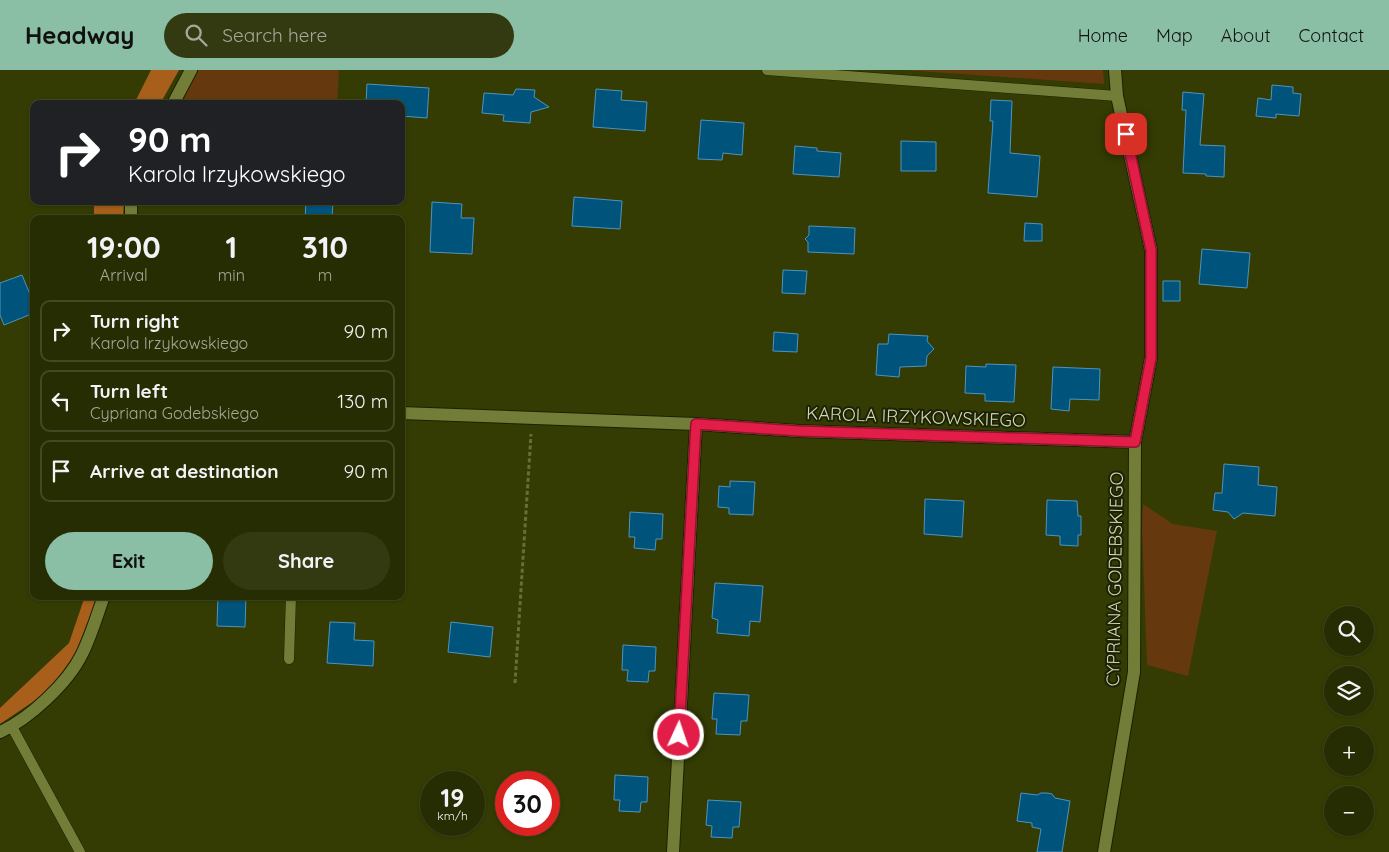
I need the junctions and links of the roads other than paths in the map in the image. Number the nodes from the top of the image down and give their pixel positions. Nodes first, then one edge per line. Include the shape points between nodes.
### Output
1 (191, 70) edge
2 (767, 70) edge
3 (1115, 70) edge
4 (1117, 96) junction
5 (175, 100) edge
6 (405, 413) edge
7 (696, 424) junction
8 (1135, 442) junction
9 (103, 600) edge
10 (291, 600) edge
11 (288, 659) dead end
12 (6, 729) edge
13 (80, 852) edge
14 (673, 852) edge
15 (1104, 852) edge

1 - 5 street
2 - 4 lane
3 - 4 street, CYPRIANA GODEBSKIEGO
4 - 8 street, CYPRIANA GODEBSKIEGO via 1151,250 1151,358
6 - 7 street, KAROLA IRZYKOWSKIEGO
7 - 8 street, KAROLA IRZYKOWSKIEGO via 799,431
7 - 14 street
8 - 15 street, CYPRIANA GODEBSKIEGO via 1134,672
9 - 12 street via 82,655 59,688
10 - 11 lane
12 - 13 lane

